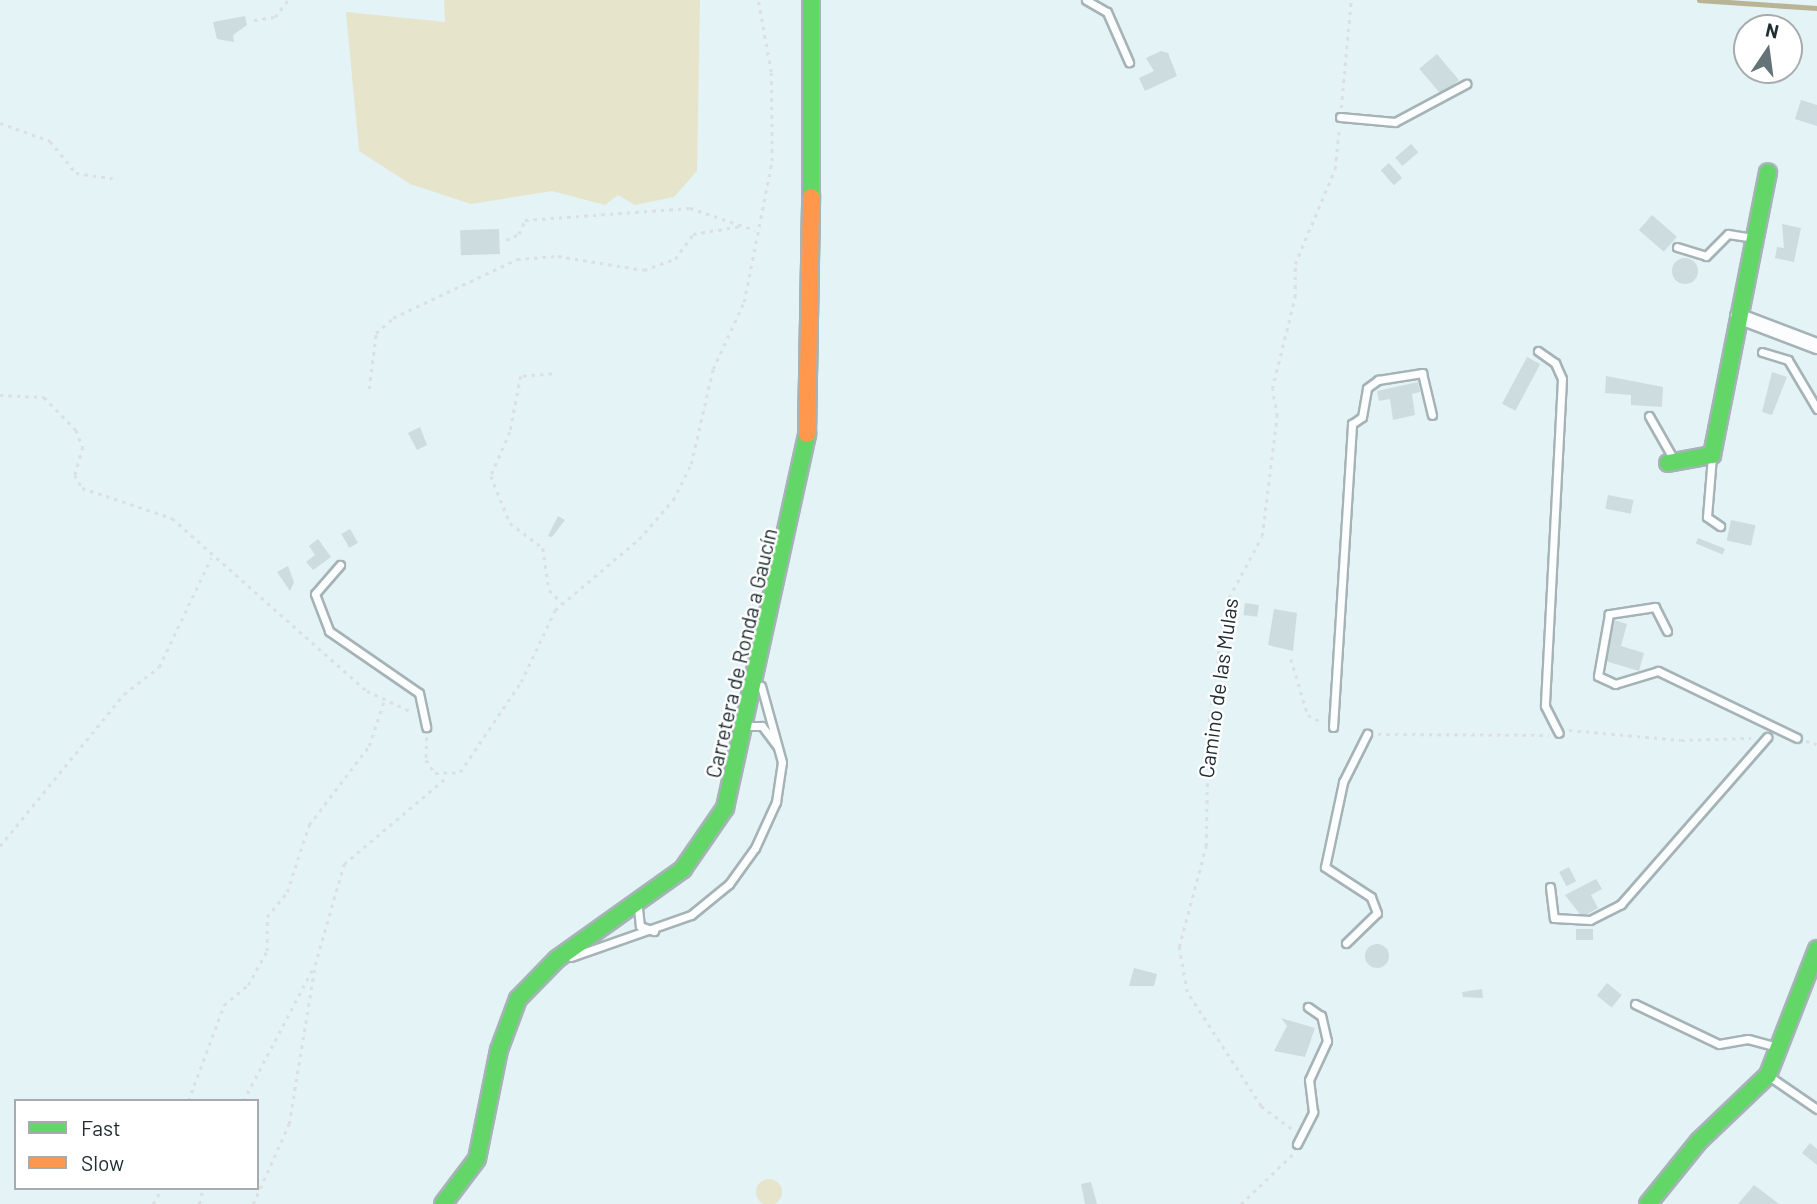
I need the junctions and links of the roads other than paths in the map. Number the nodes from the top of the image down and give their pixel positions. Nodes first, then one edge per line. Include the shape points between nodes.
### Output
1 (811, 0) edge
2 (1086, 0) edge
3 (1129, 62) dead end
4 (1466, 84) dead end
5 (1340, 117) road end
6 (1768, 173) dead end
7 (1754, 238) junction
8 (1677, 247) dead end
9 (1738, 316) junction
10 (1817, 346) edge
11 (1538, 351) dead end
12 (1762, 352) dead end
13 (1817, 409) edge
14 (1432, 415) dead end
15 (1649, 416) dead end
16 (1712, 455) junction
17 (1672, 463) joint
18 (1720, 526) dead end
19 (340, 565) dead end
20 (1667, 631) dead end
21 (760, 678) junction
22 (750, 726) junction
23 (426, 727) road end
24 (1333, 727) road end
25 (1559, 733) road end
26 (1367, 734) road end
27 (1768, 737) road end
28 (1797, 738) road end
29 (781, 753) junction
30 (1550, 887) dead end
31 (640, 905) junction
32 (654, 931) junction
33 (1346, 943) dead end
34 (1817, 948) edge
35 (557, 959) junction
36 (1814, 969) edge
37 (1635, 1004) dead end
38 (1308, 1007) dead end
39 (1780, 1048) junction
40 (1768, 1075) junction
41 (1817, 1109) edge
42 (1297, 1144) road end
43 (443, 1204) edge
44 (1648, 1204) edge

1 - 21 main road, Carretera de Ronda a Gaucín via 811,414
2 - 3 lane via 1107,12
4 - 5 lane via 1395,122
6 - 7 main road
7 - 8 lane via 1728,234 1706,256
7 - 9 main road
9 - 10 street
9 - 16 main road
11 - 25 lane via 1555,363 1562,379 1545,706
12 - 13 lane via 1788,360
14 - 24 lane via 1422,373 1378,380 1367,388 1362,417 1352,424
15 - 17 lane
16 - 17 main road
16 - 18 lane via 1707,517
19 - 23 lane via 315,594 329,631 419,692
20 - 28 lane via 1655,607 1609,614 1598,676 1615,684 1658,671
21 - 22 main road, Carretera de Ronda a Gaucín
21 - 29 lane
22 - 29 lane via 762,726
22 - 31 main road, Carretera de Ronda a Gaucín via 728,798 706,839 683,869
26 - 33 lane via 1343,782 1325,867 1371,897 1377,913
27 - 30 lane via 1621,904 1590,920 1554,918
29 - 32 lane via 776,802 755,848 729,884 691,915
31 - 32 lane via 635,917 640,926
31 - 35 main road, Carretera de Ronda a Gaucín
32 - 35 lane
34 - 36 main road
35 - 43 main road, Carretera de Ronda a Gaucín via 533,979 505,1025 486,1134 477,1159
36 - 39 main road
37 - 39 lane via 1719,1044 1748,1039
38 - 42 lane via 1321,1016 1327,1041 1309,1080 1313,1112
39 - 40 main road
40 - 41 lane
40 - 44 main road via 1699,1141

